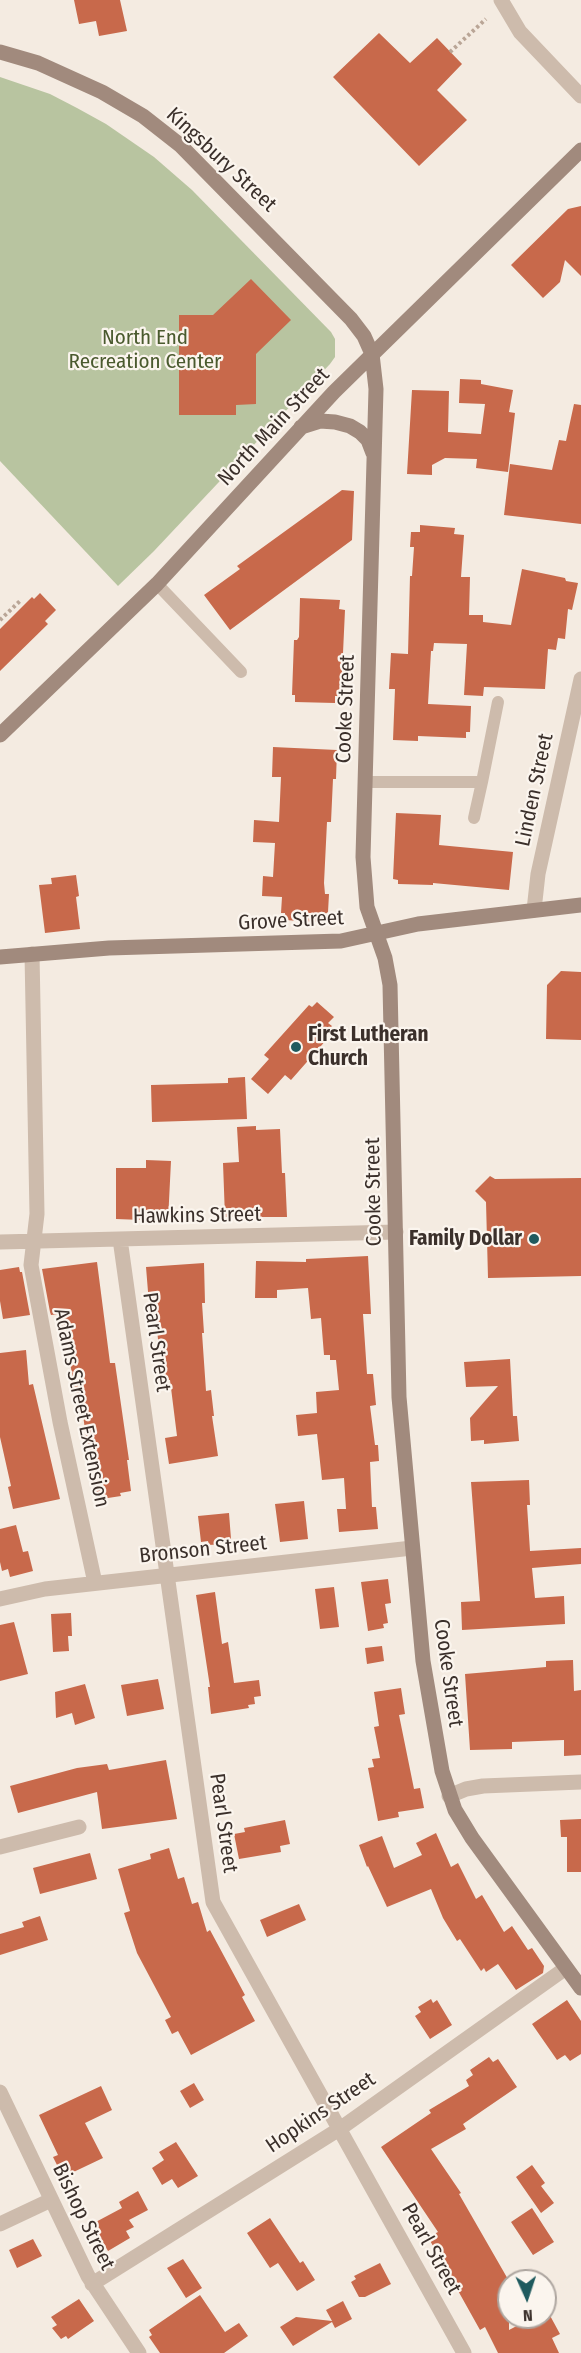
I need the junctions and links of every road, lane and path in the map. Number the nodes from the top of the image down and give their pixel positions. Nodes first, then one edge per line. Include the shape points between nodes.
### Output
1 (501, 0) edge
2 (486, 19) dead end
3 (450, 51) dead end
4 (0, 52) edge
5 (581, 96) edge
6 (581, 150) edge
7 (372, 354) junction
8 (297, 430) junction
9 (374, 462) junction
10 (158, 584) junction
11 (21, 600) dead end
12 (0, 620) edge
13 (241, 672) dead end
14 (581, 679) edge
15 (498, 702) dead end
16 (0, 735) edge
17 (364, 782) junction
18 (482, 782) junction
19 (474, 818) dead end
20 (581, 905) edge
21 (534, 910) junction
22 (376, 933) junction
23 (32, 954) junction
24 (0, 957) edge
25 (396, 1232) junction
26 (120, 1239) junction
27 (33, 1241) junction
28 (0, 1242) edge
29 (412, 1548) junction
30 (167, 1575) junction
31 (95, 1583) junction
32 (0, 1599) edge
33 (581, 1782) edge
34 (449, 1796) junction
35 (79, 1827) dead end
36 (0, 1847) edge
37 (566, 1968) junction
38 (581, 1988) edge
39 (0, 2092) edge
40 (341, 2128) junction
41 (51, 2200) junction
42 (0, 2224) edge
43 (92, 2284) junction
44 (140, 2353) edge
45 (464, 2353) edge

1 - 5 street via 520,32
2 - 3 path
4 - 7 main road, Kingsbury Street via 61,72 102,92 143,116 180,145 351,319
6 - 7 main road, North Main Street
7 - 8 main road, North Main Street
7 - 9 main road, Cooke Street via 376,389
8 - 9 main road via 320,421 350,426 368,440
8 - 10 main road, North Main Street
9 - 17 main road, Cooke Street
10 - 13 lane
10 - 16 main road, North Main Street
11 - 12 path
14 - 21 street, Linden Street via 538,874
15 - 18 lane
17 - 18 lane
17 - 22 main road, Cooke Street via 366,900
18 - 19 lane
20 - 21 main road, Grove Street
21 - 22 main road, Grove Street
22 - 23 main road, Grove Street via 319,942
22 - 25 main road, Cooke Street via 386,958 390,985
23 - 24 main road, Grove Street
23 - 27 street, Adams Street Extension via 37,1214
25 - 26 street, Hawkins Street
25 - 29 main road, Cooke Street via 399,1397
26 - 27 street, Hawkins Street
26 - 30 street, Pearl Street
27 - 28 street, Hawkins Street
27 - 31 street, Adams Street Extension via 32,1272
29 - 30 street, Bronson Street
29 - 34 main road, Cooke Street via 425,1671
30 - 31 street, Bronson Street
30 - 40 street, Pearl Street via 213,1902
31 - 32 street, Bronson Street
33 - 34 street via 483,1786
34 - 37 main road, Cooke Street via 472,1838
35 - 36 street
37 - 38 main road, Cooke Street
37 - 40 street, Hopkins Street
39 - 41 street, Bishop Street
40 - 43 street, Hopkins Street
40 - 45 street, Pearl Street
41 - 42 street
41 - 43 street, Bishop Street
43 - 44 street, Bishop Street

